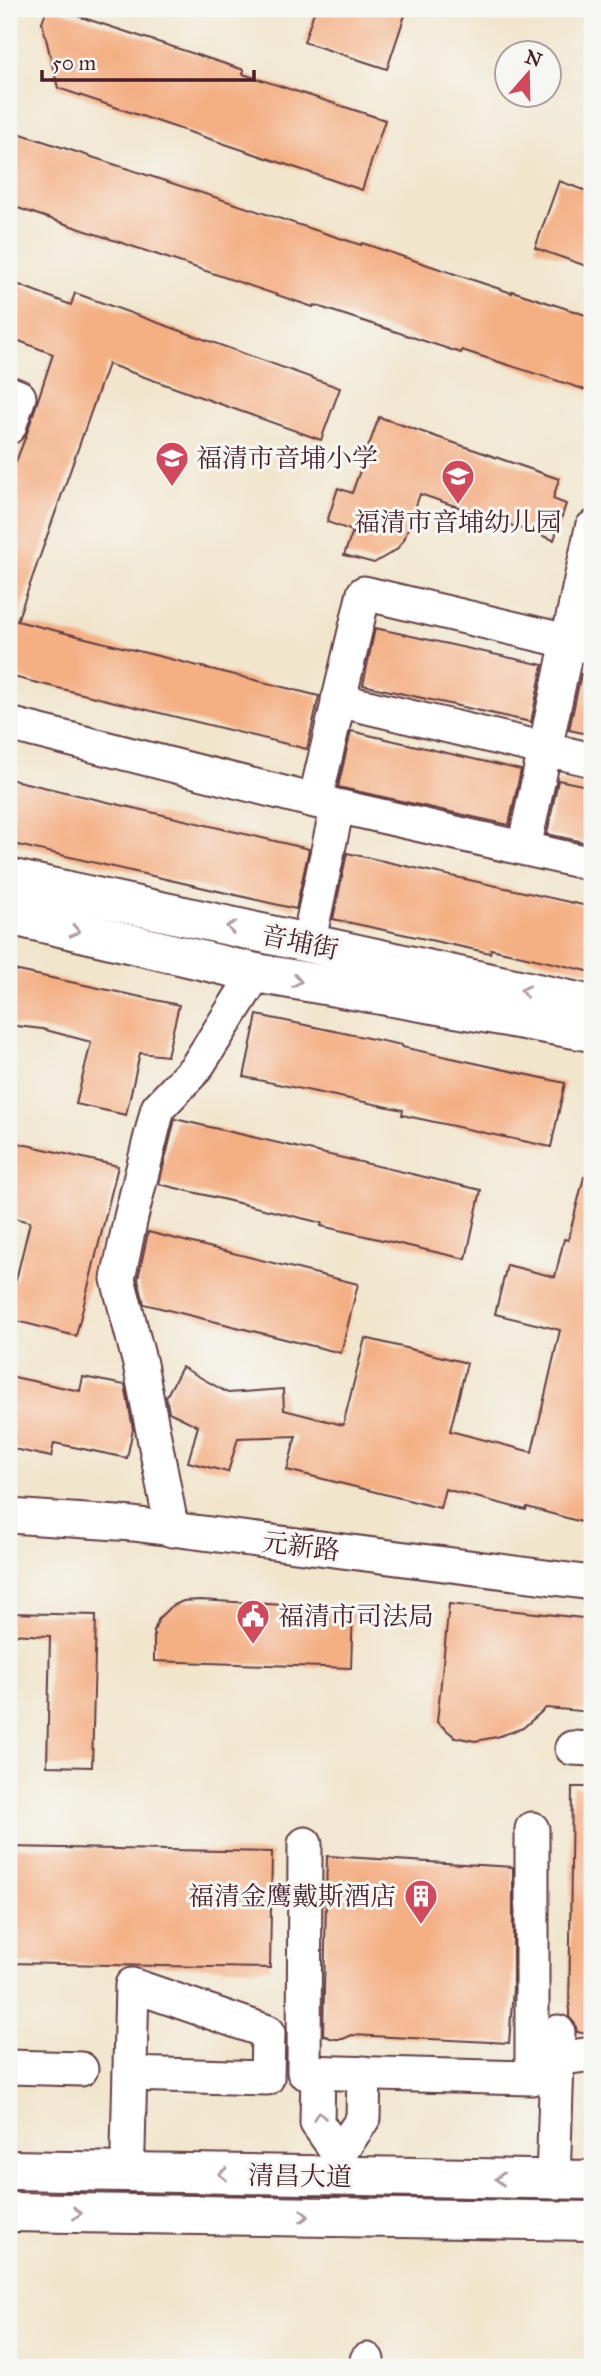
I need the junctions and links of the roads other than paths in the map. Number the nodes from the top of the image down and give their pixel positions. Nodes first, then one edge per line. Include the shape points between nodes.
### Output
1 (9, 393) edge
2 (9, 427) edge
3 (592, 528) edge
4 (581, 645) edge
5 (338, 700) junction
6 (9, 724) edge
7 (546, 748) junction
8 (592, 760) edge
9 (326, 804) junction
10 (524, 848) junction
11 (592, 864) edge
12 (9, 878) edge
13 (9, 915) edge
14 (308, 944) junction
15 (256, 974) junction
16 (592, 1005) edge
17 (592, 1032) edge
18 (9, 1516) edge
19 (172, 1530) junction
20 (592, 1583) edge
21 (533, 1829) dead end
22 (305, 1844) dead end
23 (592, 2054) edge
24 (9, 2067) edge
25 (81, 2069) dead end
26 (318, 2072) junction
27 (364, 2073) junction
28 (130, 2074) dead end
29 (128, 2149) dead end
30 (339, 2166) junction
31 (9, 2170) edge
32 (553, 2180) junction
33 (592, 2180) edge
34 (9, 2211) edge
35 (592, 2221) edge

1 - 2 street via 19,397
3 - 4 street
4 - 5 street via 364,593
4 - 7 street
5 - 7 street
5 - 9 street
6 - 9 street
7 - 8 street
7 - 10 street
9 - 10 street
9 - 14 street
10 - 11 street
14 -> 12 street, 音埔街
13 -> 15 street, 音埔街
16 -> 14 street, 音埔街
15 -> 17 street, 音埔街
15 - 19 street via 196,1068 158,1108 118,1279 140,1364
18 - 19 street, 元新路
19 - 20 street, 元新路
21 - 27 street via 533,2078
22 - 26 street via 304,2072
23 - 32 street via 558,2046
24 - 25 street
26 - 27 street
30 -> 26 street via 317,2123
27 - 30 street via 363,2119
28 - 29 street
30 -> 31 street, 清昌大道
32 -> 30 street, 清昌大道
32 - 33 street, 清昌大道
34 -> 35 street, 清昌大道

